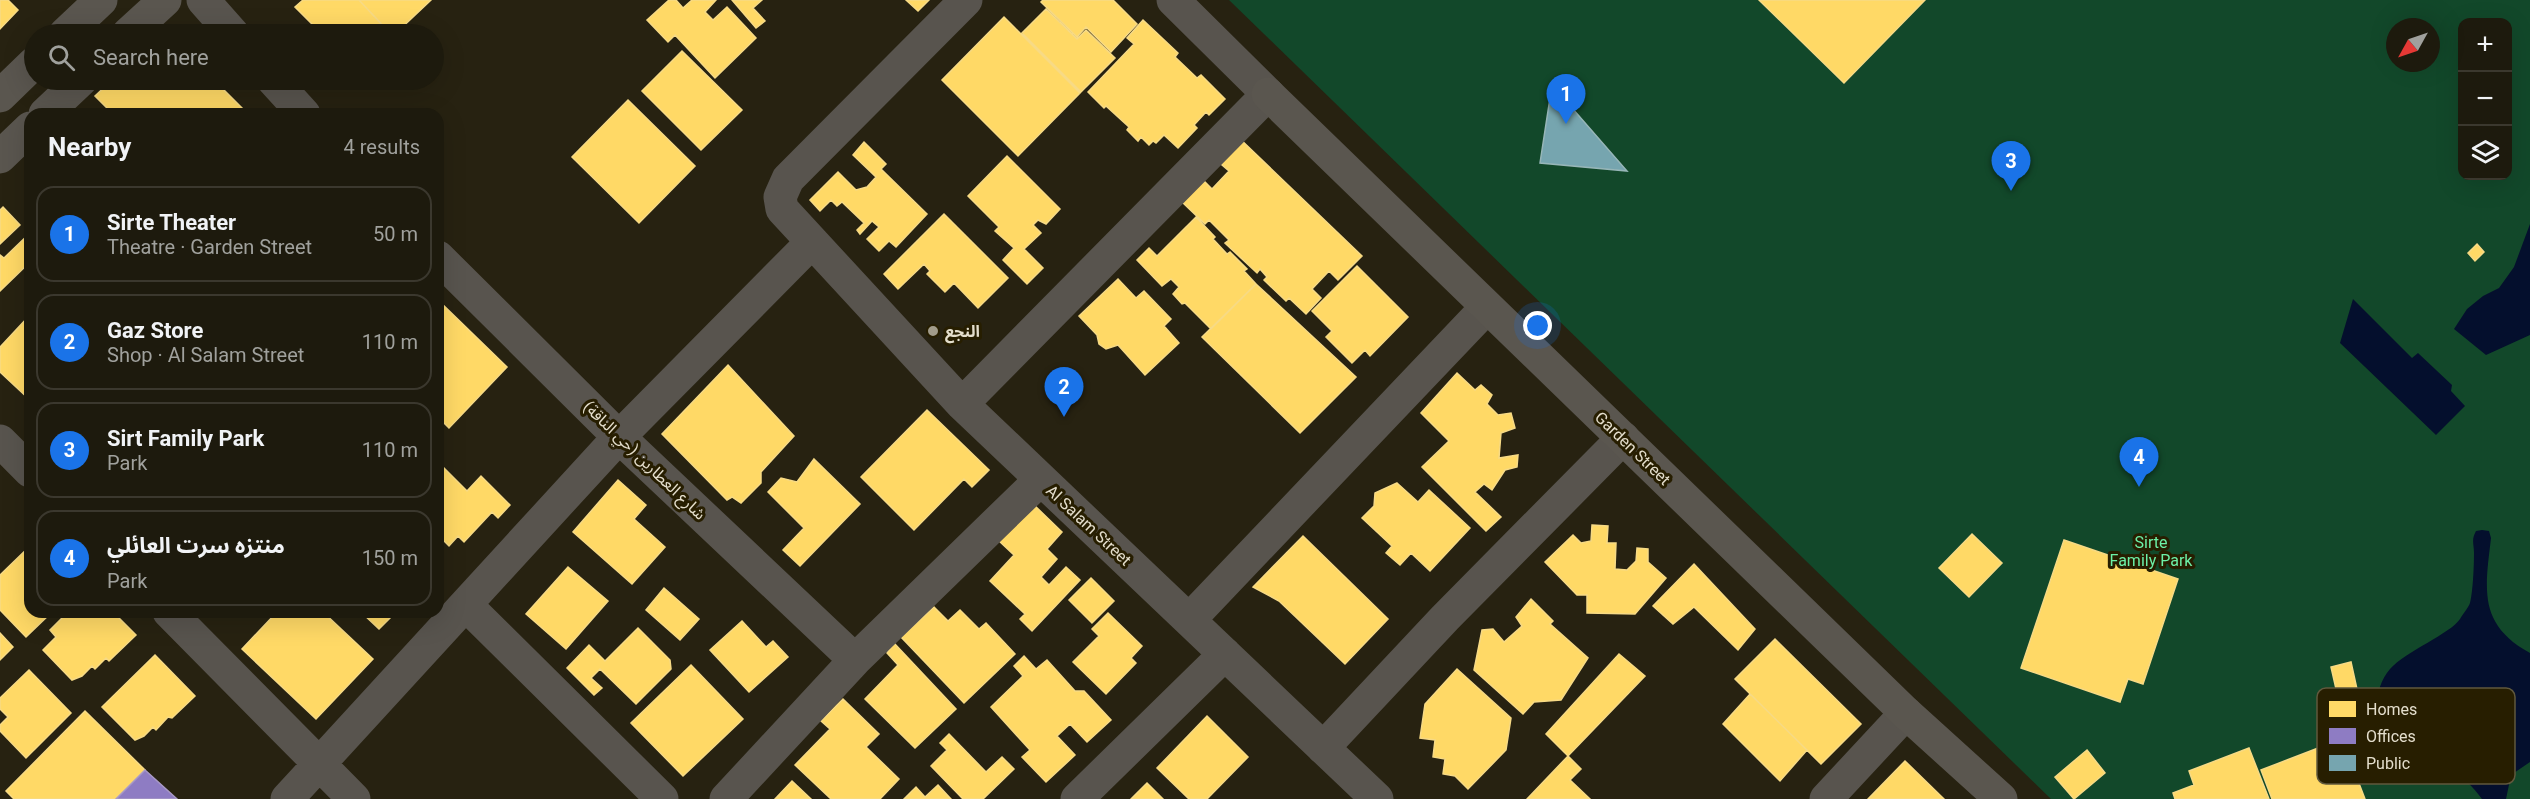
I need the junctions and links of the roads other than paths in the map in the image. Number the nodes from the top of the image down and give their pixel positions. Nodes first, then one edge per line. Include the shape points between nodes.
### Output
1 (101, 0) edge
2 (165, 0) edge
3 (203, 0) edge
4 (966, 0) edge
5 (1173, 0) edge
6 (76, 24) edge
7 (139, 24) edge
8 (224, 24) edge
9 (24, 73) edge
10 (70, 90) edge
11 (282, 90) edge
12 (1268, 94) junction
13 (0, 96) edge
14 (51, 108) edge
15 (299, 108) edge
16 (24, 134) edge
17 (0, 157) edge
18 (811, 243) junction
19 (444, 269) edge
20 (1488, 307) junction
21 (962, 404) junction
22 (620, 437) junction
23 (1623, 438) junction
24 (0, 441) edge
25 (24, 465) edge
26 (1040, 480) junction
27 (466, 605) junction
28 (176, 618) edge
29 (1190, 619) junction
30 (1225, 654) junction
31 (855, 660) junction
32 (1906, 713) junction
33 (1323, 748) junction
34 (318, 764) junction
35 (287, 799) edge
36 (354, 799) edge
37 (662, 799) edge
38 (726, 799) edge
39 (1077, 799) edge
40 (1377, 799) edge
41 (1826, 799) edge
42 (2001, 799) edge

1 - 6 street
2 - 7 street
3 - 8 street
4 - 18 street, Al Salam Street via 788,179 780,197 782,209
5 - 12 street
9 - 13 street
10 - 14 street
11 - 15 street
12 - 20 street, Garden Street
12 - 21 street
16 - 17 street
18 - 21 street, Al Salam Street
18 - 22 street
19 - 22 street, شارع العطارين (حي الناقة)
20 - 23 street, Garden Street
20 - 29 street
21 - 26 street, Al Salam Street
22 - 27 street
22 - 31 street, شارع العطارين (حي الناقة)
23 - 32 street, Garden Street
23 - 33 street
24 - 25 street
26 - 29 street, Al Salam Street
26 - 31 street
27 - 34 street
27 - 37 street
28 - 34 street
29 - 30 street, Al Salam Street
30 - 33 street, Al Salam Street
30 - 39 street
31 - 38 street
32 - 41 street
32 - 42 street, Garden Street
33 - 40 street, Al Salam Street
34 - 35 street
34 - 36 street

